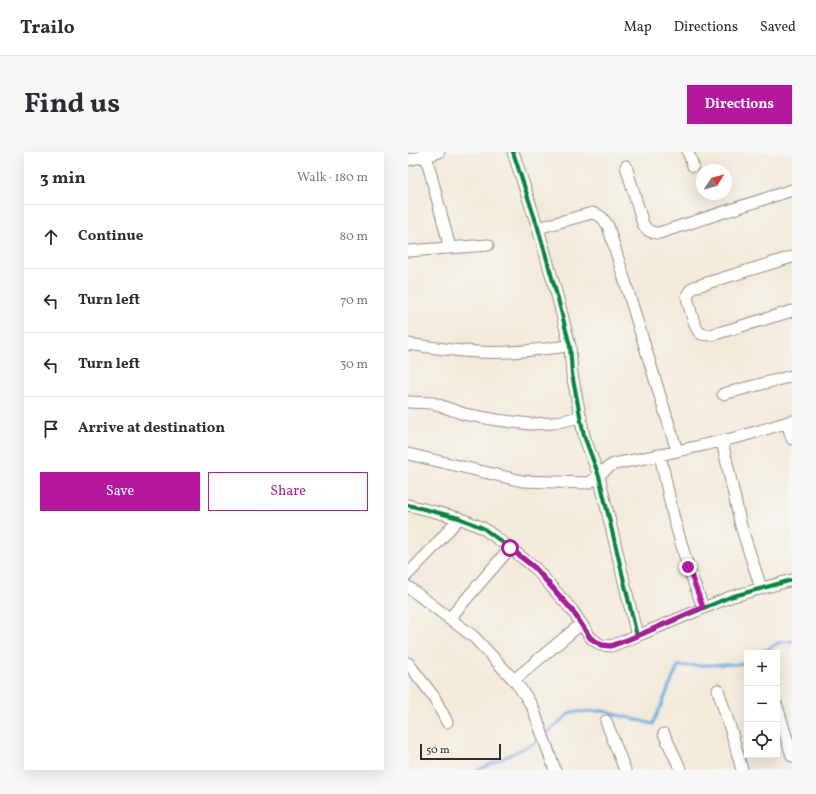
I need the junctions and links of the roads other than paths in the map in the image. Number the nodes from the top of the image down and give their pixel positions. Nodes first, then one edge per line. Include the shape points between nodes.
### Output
1 (439, 152) edge
2 (513, 152) edge
3 (688, 152) edge
4 (425, 154) edge
5 (408, 160) edge
6 (626, 166) dead end
7 (693, 166) dead end
8 (792, 190) edge
9 (538, 228) junction
10 (488, 245) dead end
11 (450, 248) junction
12 (408, 251) edge
13 (792, 257) edge
14 (792, 311) edge
15 (408, 344) edge
16 (570, 346) junction
17 (792, 376) edge
18 (723, 394) dead end
19 (408, 402) edge
20 (581, 417) junction
21 (789, 421) edge
22 (792, 439) edge
23 (722, 441) junction
24 (677, 451) junction
25 (408, 454) edge
26 (660, 455) junction
27 (599, 476) junction
28 (408, 505) edge
29 (459, 518) junction
30 (510, 548) junction
31 (408, 574) edge
32 (792, 580) edge
33 (408, 587) edge
34 (761, 588) junction
35 (703, 607) junction
36 (449, 619) junction
37 (581, 624) junction
38 (637, 636) junction
39 (408, 663) edge
40 (514, 680) junction
41 (718, 690) dead end
42 (780, 716) edge
43 (606, 721) dead end
44 (447, 722) dead end
45 (664, 734) dead end
46 (792, 756) edge
47 (555, 770) edge
48 (625, 770) edge
49 (681, 770) edge
50 (742, 770) edge

1 - 4 street
2 - 9 street
3 - 7 street
4 - 5 street
4 - 11 street
6 - 8 street via 643,224 653,233
9 - 16 street
9 - 24 street via 592,213 600,215 608,226
10 - 11 street
11 - 12 street
13 - 14 street via 694,287 690,289 687,297 696,328 704,335
15 - 16 street via 479,352 520,352
16 - 20 street via 572,374
17 - 18 street
19 - 20 street via 433,403 464,414 530,424 553,423
20 - 27 street via 584,436
21 - 22 street
21 - 23 street
23 - 24 street
23 - 34 street via 741,526
24 - 26 street
25 - 27 street via 522,481 588,483
26 - 27 street via 614,464
26 - 35 street via 673,515
27 - 38 street
28 - 29 street
29 - 30 street via 483,528
29 - 31 street
30 - 36 street
30 - 37 street via 535,568
32 - 34 street
33 - 36 street
34 - 35 street
35 - 38 street
36 - 40 street via 474,638
37 - 38 street via 590,638 602,645 611,646
37 - 40 street
39 - 44 street via 434,697
40 - 47 street via 533,708
41 - 50 street
42 - 46 street
43 - 48 street
45 - 49 street

